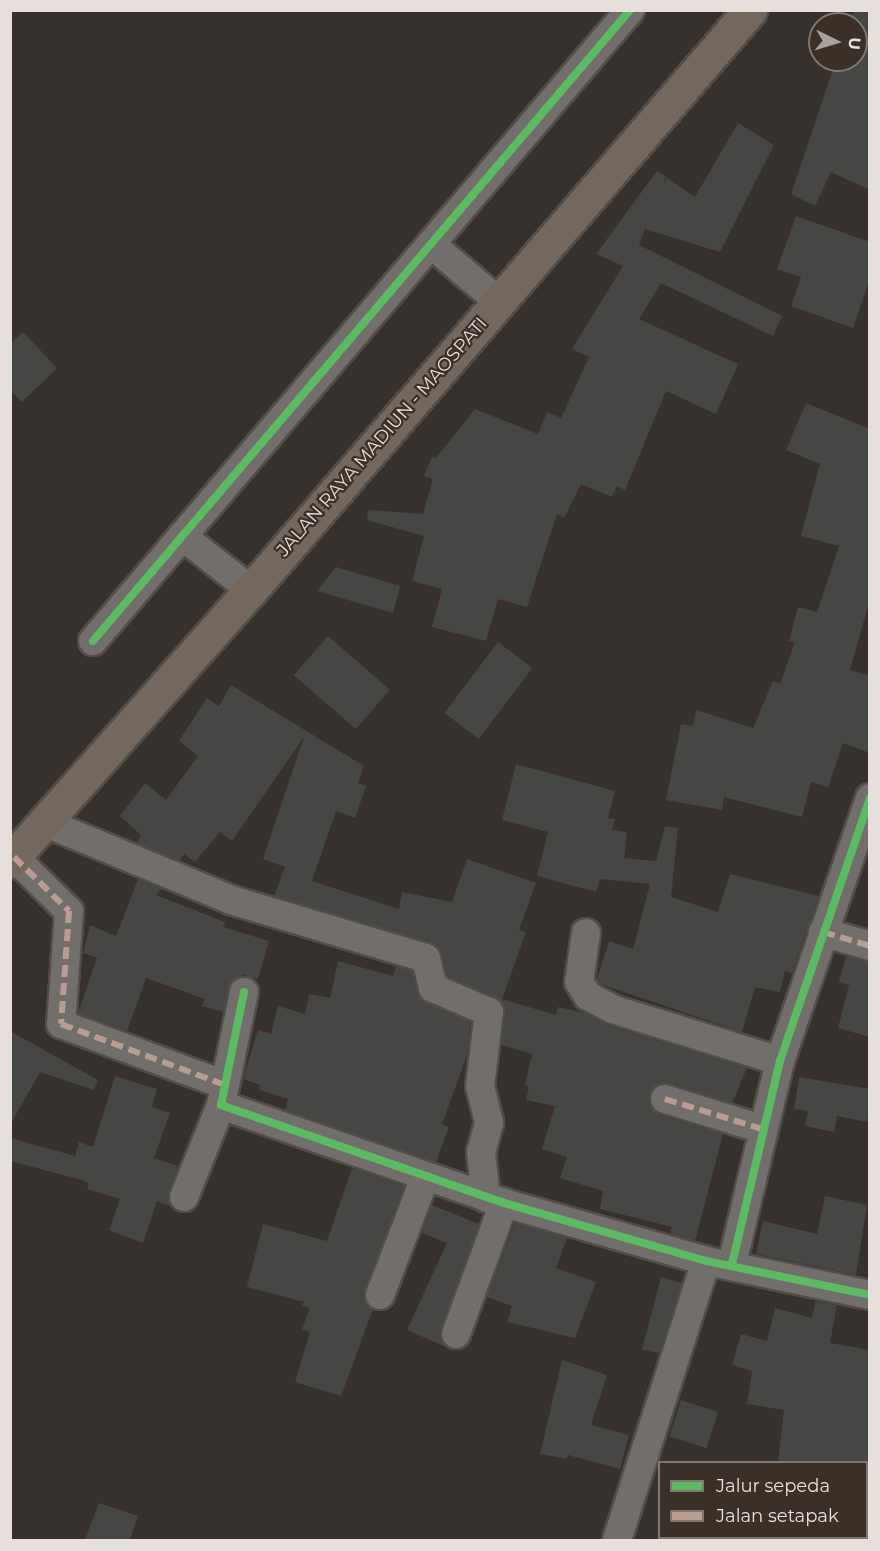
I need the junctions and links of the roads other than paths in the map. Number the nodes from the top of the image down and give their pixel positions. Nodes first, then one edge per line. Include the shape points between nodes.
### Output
1 (630, 10) edge
2 (750, 10) edge
3 (431, 244) junction
4 (499, 302) junction
5 (182, 536) junction
6 (251, 590) junction
7 (93, 641) dead end
8 (870, 798) edge
9 (44, 822) junction
10 (12, 859) edge
11 (823, 932) junction
12 (586, 933) dead end
13 (870, 946) edge
14 (244, 992) dead end
15 (780, 1061) junction
16 (223, 1095) junction
17 (665, 1099) dead end
18 (762, 1129) junction
19 (425, 1178) junction
20 (184, 1197) dead end
21 (495, 1200) junction
22 (719, 1263) junction
23 (870, 1294) edge
24 (380, 1295) dead end
25 (456, 1334) dead end
26 (617, 1540) edge

1 - 3 street
2 - 4 highway, JALAN RAYA MADIUN - MAOSPATI
3 - 4 street
3 - 5 street
4 - 6 highway, JALAN RAYA MADIUN - MAOSPATI
5 - 6 street
5 - 7 street
6 - 9 highway, JALAN RAYA MADIUN - MAOSPATI
8 - 11 street
9 - 10 highway, JALAN RAYA MADIUN - MAOSPATI
9 - 21 street via 231,900 426,958 433,988 489,1012 480,1086 489,1123 481,1163
10 - 16 street via 69,911 61,1024
11 - 13 street
11 - 15 street
12 - 15 street via 579,982 588,996 612,1009
14 - 16 street
15 - 18 street
16 - 19 street
16 - 20 street
17 - 18 street
18 - 22 street
19 - 21 street
19 - 24 street
21 - 22 street
21 - 25 street
22 - 23 street
22 - 26 street

